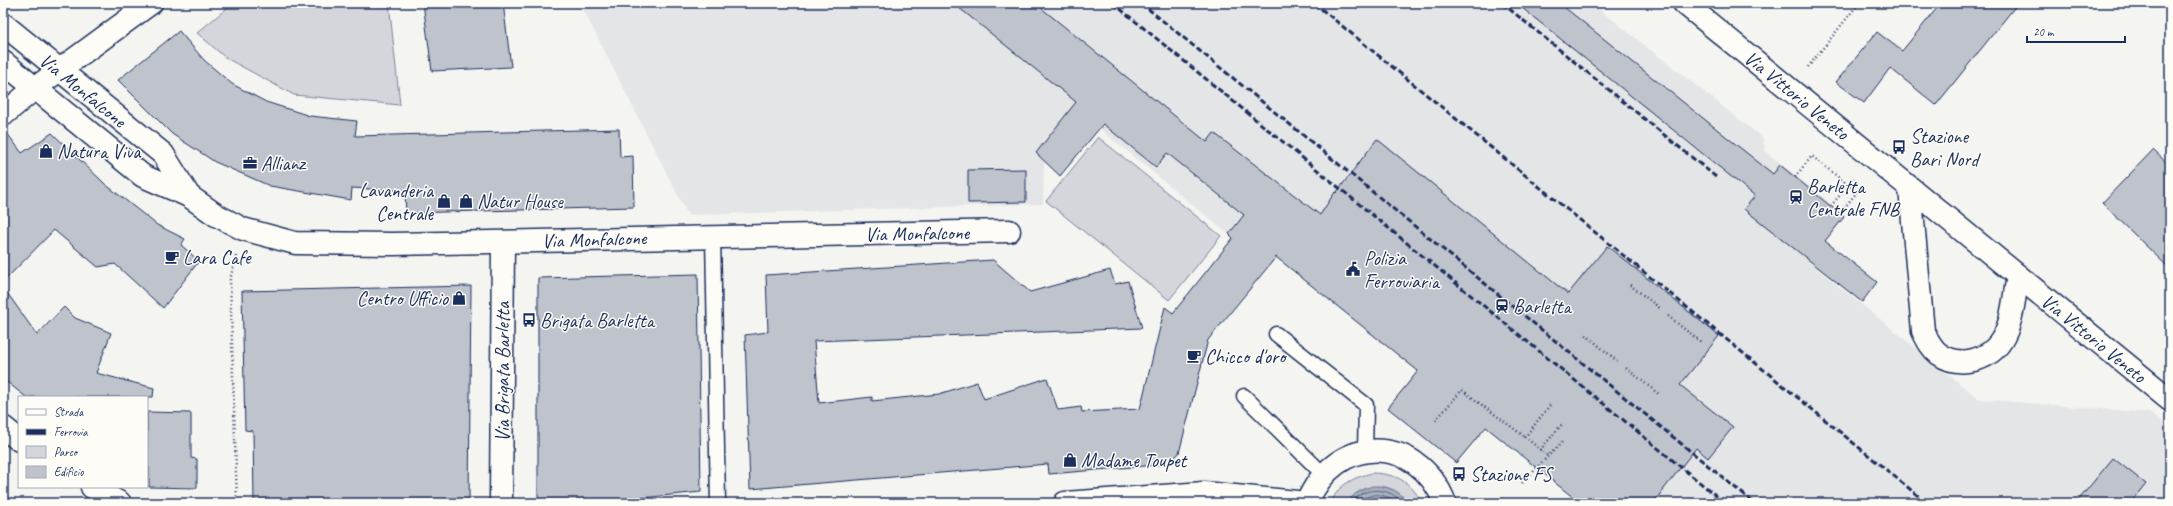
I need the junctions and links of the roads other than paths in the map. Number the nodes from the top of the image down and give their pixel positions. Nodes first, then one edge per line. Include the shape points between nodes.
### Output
1 (151, 3) edge
2 (1684, 3) edge
3 (3, 24) edge
4 (6, 64) edge
5 (59, 71) junction
6 (35, 88) junction
7 (3, 105) edge
8 (3, 115) edge
9 (1910, 188) junction
10 (189, 196) junction
11 (1009, 231) dead end
12 (713, 236) junction
13 (503, 242) junction
14 (2018, 276) junction
15 (1276, 334) dead end
16 (1244, 396) dead end
17 (2170, 398) edge
18 (3, 427) edge
19 (18, 439) edge
20 (1365, 451) junction
21 (1323, 474) junction
22 (94, 488) edge
23 (120, 503) edge
24 (501, 503) edge
25 (718, 503) edge
26 (1065, 503) edge
27 (1307, 503) edge
28 (1445, 503) edge

1 - 5 street
2 - 9 street, Via Vittorio Veneto
3 - 5 street, Via Monfalcone
4 - 6 street, Via Monfalcone
4 - 7 street via 10,82
5 - 6 street
5 - 10 street, Via Monfalcone via 163,154
6 - 8 street
6 - 10 street, Via Monfalcone via 143,176
9 - 14 street, Via Vittorio Veneto
9 - 14 street, Via Vittorio Veneto via 1923,331 1929,344 1939,354 1965,362 1979,360 1992,352 2002,341 2007,327
10 - 13 street, Via Monfalcone via 216,215 243,229 295,243
11 - 12 street, Via Monfalcone
12 - 13 street, Via Monfalcone
12 - 25 lane
13 - 24 street, Via Brigata Barletta
14 - 17 street, Via Vittorio Veneto
15 - 20 lane via 1366,405
16 - 21 lane
18 - 19 street
20 - 21 street via 1342,459
20 - 28 street via 1386,451 1407,458 1425,470 1438,487
21 - 27 street
22 - 23 street
26 - 27 street via 1204,493

